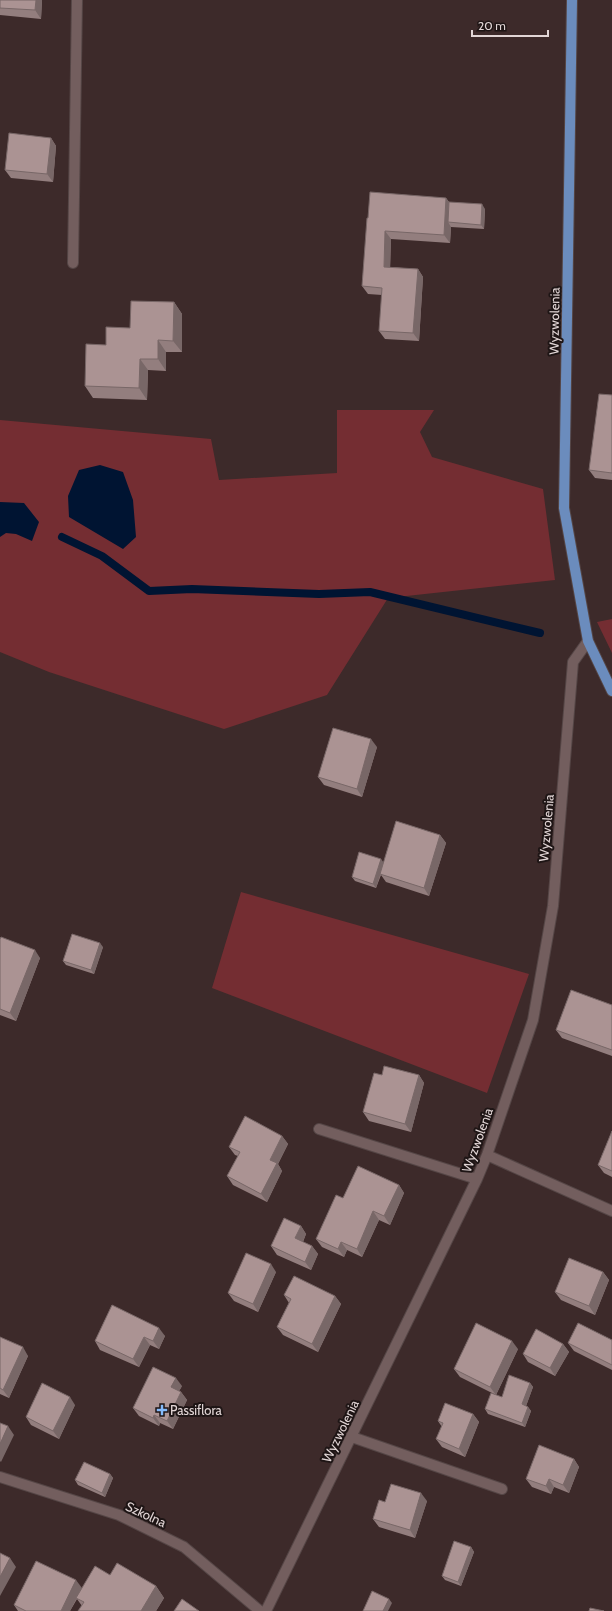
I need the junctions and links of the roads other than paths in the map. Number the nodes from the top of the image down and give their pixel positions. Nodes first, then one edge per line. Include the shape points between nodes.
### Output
1 (78, 0) edge
2 (572, 0) edge
3 (73, 263) dead end
4 (588, 641) junction
5 (612, 691) edge
6 (319, 1129) dead end
7 (487, 1155) junction
8 (477, 1179) junction
9 (612, 1211) edge
10 (352, 1437) junction
11 (0, 1477) edge
12 (502, 1489) dead end
13 (260, 1611) edge
14 (266, 1611) edge

1 - 3 street
2 - 4 main road, Wyzwolenia via 564,508
4 - 5 main road, Wyzwolenia
4 - 7 street, Wyzwolenia via 573,662 553,906 533,1020
6 - 8 street
7 - 8 street, Wyzwolenia
7 - 9 street
8 - 10 street, Wyzwolenia
10 - 12 street
10 - 14 street, Wyzwolenia
11 - 13 street, Szkolna via 119,1515 184,1547

